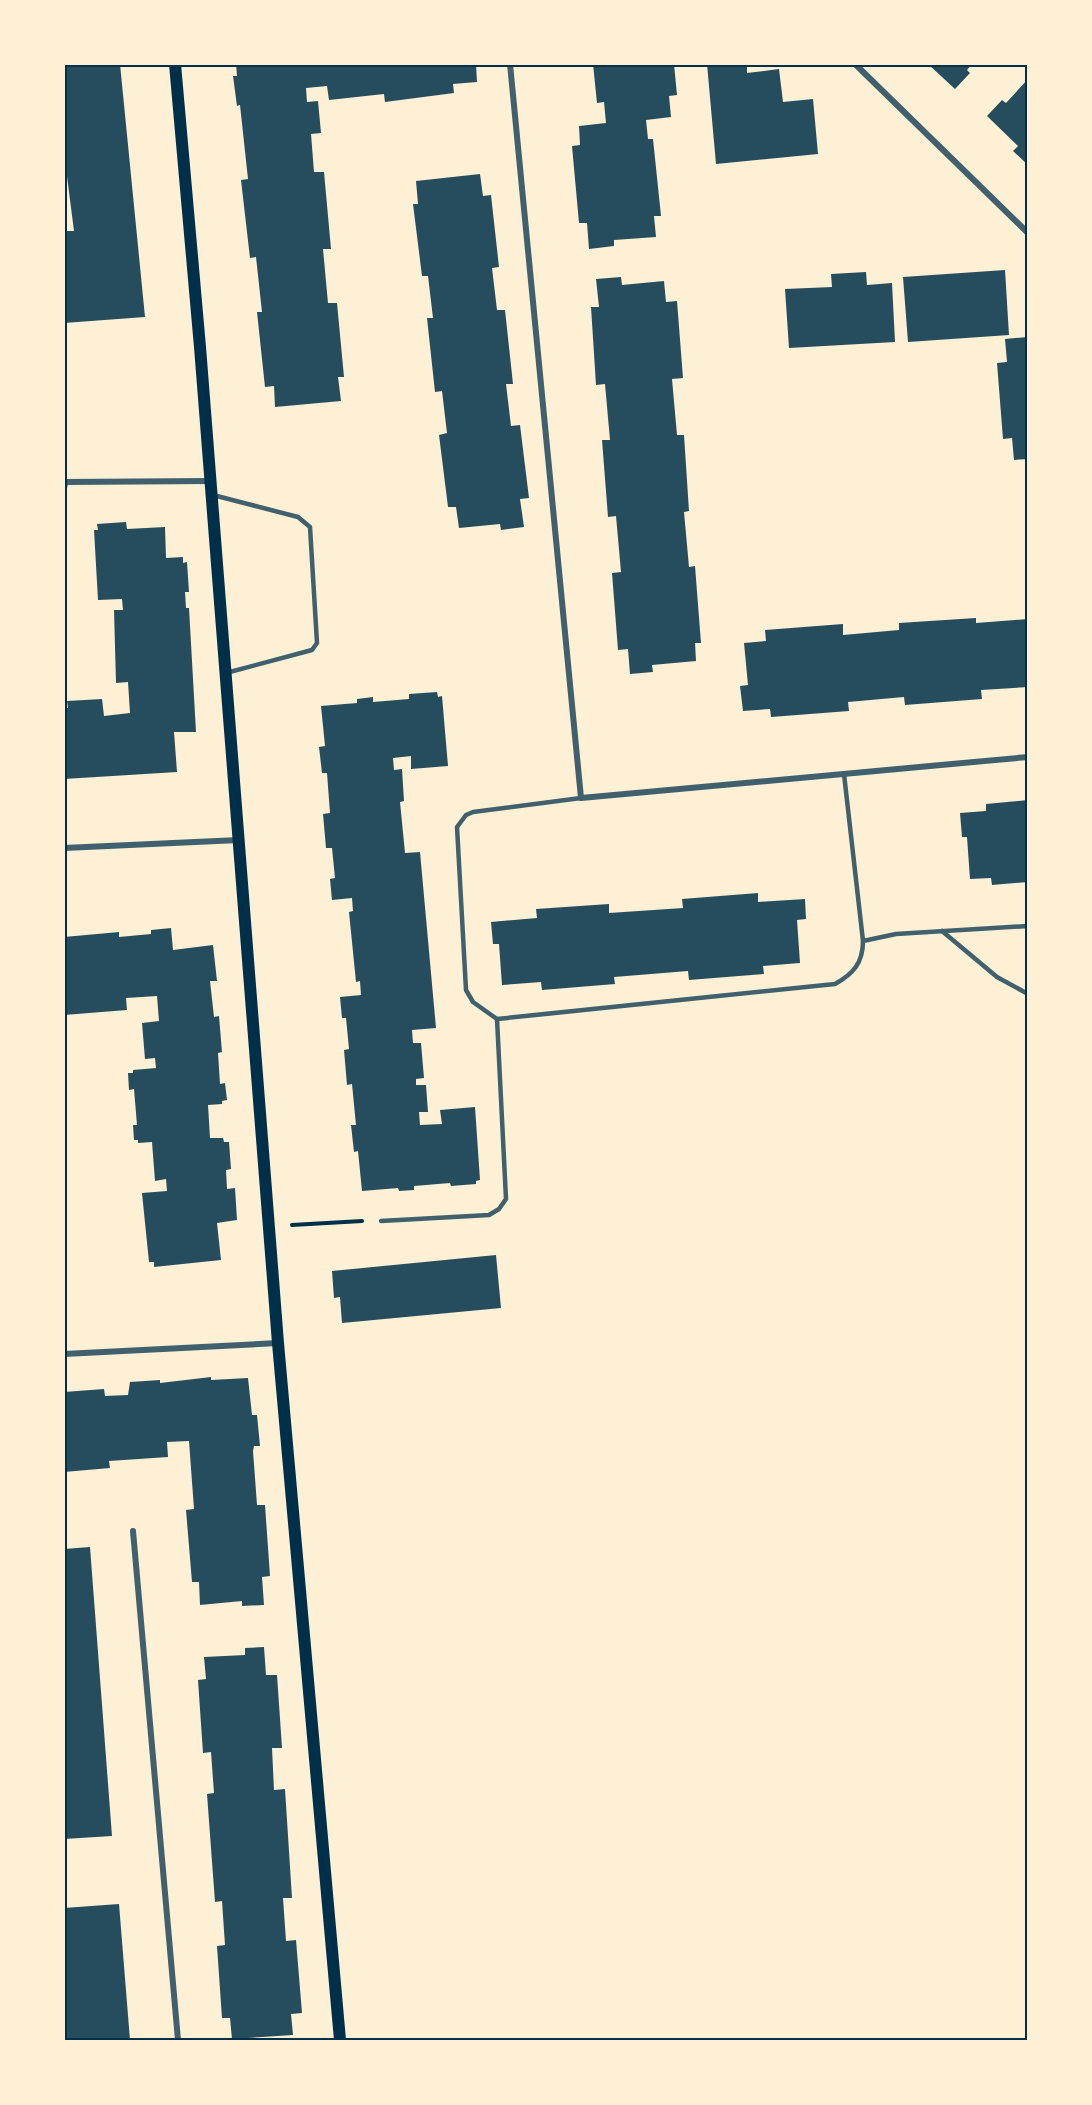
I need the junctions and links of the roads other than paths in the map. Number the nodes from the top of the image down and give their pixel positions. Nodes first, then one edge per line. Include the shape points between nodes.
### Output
1 (175, 64) edge
2 (510, 64) edge
3 (855, 64) edge
4 (1028, 233) edge
5 (65, 482) edge
6 (211, 488) junction
7 (64, 492) edge
8 (226, 673) junction
9 (1028, 757) edge
10 (844, 774) junction
11 (581, 798) junction
12 (240, 840) junction
13 (64, 848) edge
14 (1028, 926) edge
15 (942, 931) junction
16 (863, 941) junction
17 (1028, 994) edge
18 (497, 1019) junction
19 (381, 1221) road end
20 (278, 1343) junction
21 (64, 1347) edge
22 (65, 1354) edge
23 (133, 1531) dead end
24 (178, 2040) edge
25 (340, 2040) edge

1 - 6 main road
2 - 11 street
3 - 4 street
5 - 6 street
5 - 7 lane
6 - 8 main road
6 - 8 lane via 298,517 310,526 317,643 312,650
8 - 12 main road
9 - 10 street
10 - 11 street
10 - 16 lane
11 - 18 lane via 473,812 457,827 466,990 473,1002
12 - 13 street
12 - 20 main road
14 - 15 lane
15 - 16 lane
15 - 17 lane via 997,977
16 - 18 lane via 857,967 835,984
18 - 19 lane via 506,1199 489,1215
20 - 22 street
20 - 25 main road
21 - 22 lane
23 - 24 street

